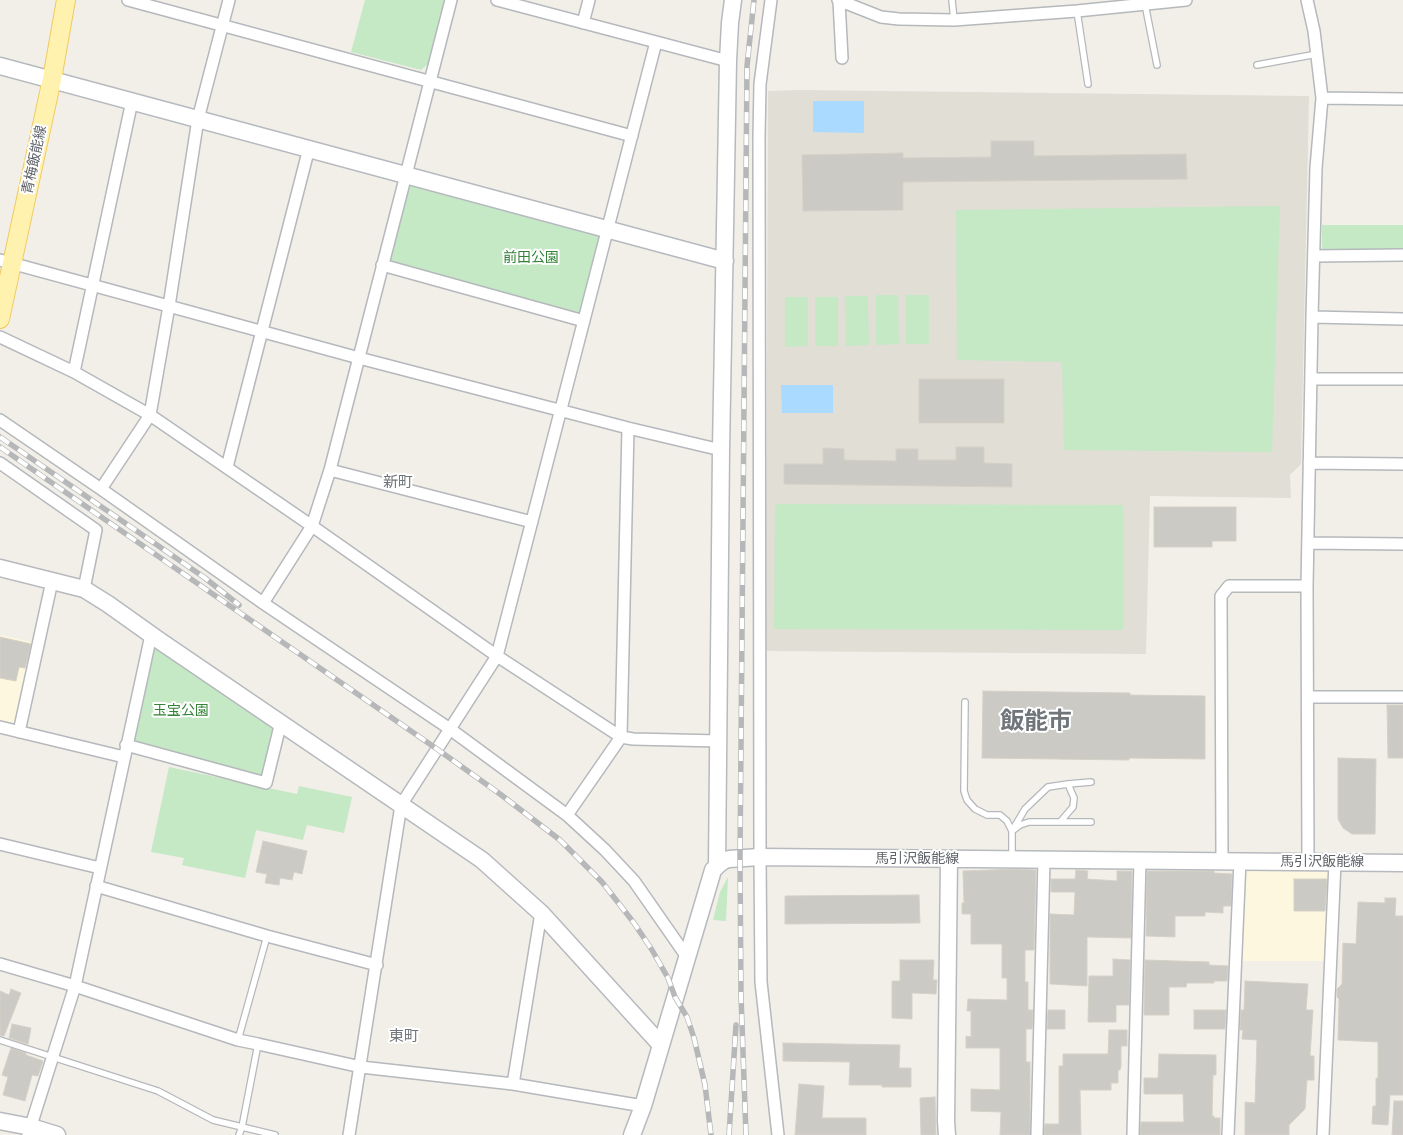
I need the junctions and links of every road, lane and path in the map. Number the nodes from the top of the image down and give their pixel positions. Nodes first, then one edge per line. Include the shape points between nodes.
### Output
1 (66, 0) edge
2 (128, 0) edge
3 (230, 0) edge
4 (451, 0) edge
5 (497, 0) edge
6 (589, 0) edge
7 (733, 0) edge
8 (771, 0) edge
9 (839, 0) edge
10 (952, 0) edge
11 (1184, 0) edge
12 (1307, 0) edge
13 (1123, 3) edge
14 (1145, 4) junction
15 (1076, 6) edge
16 (954, 20) junction
17 (583, 23) junction
18 (222, 26) junction
19 (656, 42) junction
20 (1317, 54) junction
21 (842, 58) dead end
22 (728, 61) junction
23 (1257, 64) dead end
24 (1157, 65) dead end
25 (0, 66) edge
26 (52, 79) junction
27 (430, 82) junction
28 (1088, 84) dead end
29 (1322, 98) junction
30 (1403, 99) edge
31 (132, 101) junction
32 (198, 118) junction
33 (632, 136) junction
34 (309, 148) junction
35 (406, 175) junction
36 (608, 229) junction
37 (1403, 255) edge
38 (1314, 256) junction
39 (725, 261) junction
40 (6, 262) edge
41 (382, 265) junction
42 (92, 285) junction
43 (169, 306) junction
44 (1312, 317) junction
45 (0, 319) edge
46 (1403, 319) edge
47 (584, 321) junction
48 (262, 331) junction
49 (0, 337) edge
50 (359, 358) junction
51 (74, 372) junction
52 (1311, 379) junction
53 (1403, 379) edge
54 (561, 411) junction
55 (150, 415) junction
56 (0, 420) edge
57 (628, 428) junction
58 (721, 450) junction
59 (0, 463) edge
60 (1310, 463) junction
61 (1403, 464) edge
62 (227, 467) junction
63 (330, 470) junction
64 (101, 488) junction
65 (532, 522) junction
66 (312, 526) junction
67 (1308, 543) junction
68 (1403, 544) edge
69 (0, 568) edge
70 (52, 581) junction
71 (1307, 586) junction
72 (84, 589) junction
73 (263, 603) junction
74 (151, 635) junction
75 (497, 656) junction
76 (1308, 697) junction
77 (1403, 697) edge
78 (965, 702) dead end
79 (281, 722) junction
80 (0, 727) edge
81 (450, 729) junction
82 (19, 732) junction
83 (621, 737) junction
84 (719, 741) junction
85 (126, 745) junction
86 (124, 758) junction
87 (1092, 782) dead end
88 (1068, 784) junction
89 (401, 805) junction
90 (567, 814) junction
91 (1060, 822) junction
92 (1092, 822) dead end
93 (1012, 831) junction
94 (0, 844) edge
95 (760, 857) junction
96 (950, 859) junction
97 (1012, 860) junction
98 (1044, 860) junction
99 (1140, 860) junction
100 (1222, 861) junction
101 (1240, 861) junction
102 (1308, 862) junction
103 (1335, 862) junction
104 (1403, 862) edge
105 (717, 866) junction
106 (100, 868) junction
107 (96, 886) junction
108 (541, 914) junction
109 (267, 936) junction
110 (687, 957) junction
111 (0, 964) edge
112 (377, 965) junction
113 (75, 986) junction
114 (0, 1040) edge
115 (238, 1040) junction
116 (258, 1044) junction
117 (661, 1045) junction
118 (53, 1057) junction
119 (361, 1067) junction
120 (513, 1084) junction
121 (642, 1106) junction
122 (0, 1121) edge
123 (242, 1128) junction
124 (29, 1131) edge
125 (56, 1135) edge
126 (239, 1135) edge
127 (275, 1135) edge
128 (349, 1135) edge
129 (632, 1135) edge
130 (778, 1135) edge
131 (947, 1135) edge
132 (1037, 1135) edge
133 (1133, 1135) edge
134 (1228, 1135) edge
135 (1323, 1135) edge

1 - 26 main road, 青梅飯能線
2 - 18 street
3 - 18 street
4 - 27 street
5 - 17 street
6 - 17 street
7 - 22 street
8 - 95 street via 760,84 759,137
9 - 16 street via 881,17
9 - 21 street
10 - 16 lane
11 - 14 street
12 - 20 street
13 - 14 street
13 - 15 street
14 - 24 lane
15 - 16 street
15 - 28 lane
17 - 19 street
18 - 27 street
18 - 32 street
19 - 22 street
19 - 33 street
20 - 23 lane
20 - 29 street
22 - 39 street
25 - 26 street
26 - 31 street
26 - 40 main road, 青梅飯能線
27 - 33 street
27 - 35 street
29 - 30 street
29 - 38 street
31 - 32 street
31 - 42 street
32 - 34 street
32 - 43 street
33 - 36 street
34 - 35 street
34 - 48 street
35 - 36 street
35 - 41 street
36 - 39 street
36 - 47 street
37 - 38 street
38 - 44 street
39 - 58 street
40 - 42 street
40 - 45 main road, 青梅飯能線
41 - 47 street
41 - 50 street
42 - 43 street
42 - 51 street
43 - 48 street
43 - 55 street
44 - 46 street
44 - 52 street
47 - 54 street
48 - 50 street
48 - 62 street
49 - 51 street
50 - 54 street
50 - 63 street
51 - 55 street
52 - 53 street
52 - 60 street
54 - 57 street
54 - 65 street
55 - 62 street
55 - 64 street
56 - 64 street
57 - 58 street
57 - 83 street
58 - 84 street
59 - 72 street via 96,530
60 - 61 street
60 - 67 street
62 - 66 street
63 - 65 street
63 - 66 street
64 - 73 street
65 - 75 street
66 - 73 street
66 - 75 street
67 - 68 street
67 - 71 street
69 - 70 street
70 - 72 street
70 - 82 street
71 - 76 street
71 - 100 street via 1229,586 1221,596
72 - 74 street
73 - 81 street
74 - 79 street
74 - 85 street
75 - 81 street
75 - 83 street
76 - 77 street
76 - 102 street
78 - 93 lane via 964,791 967,800 987,815 1000,816
79 - 85 street via 266,783
79 - 89 street
80 - 82 street
81 - 89 street
81 - 90 street
82 - 86 street
83 - 84 street
83 - 90 street
84 - 105 street
85 - 86 street
86 - 106 street
87 - 88 lane
88 - 91 lane via 1074,798 1073,807
88 - 93 lane via 1048,787 1025,809
89 - 108 street via 482,860
89 - 112 street
90 - 110 street via 634,882
91 - 92 lane
91 - 93 lane via 1029,822
93 - 97 lane
94 - 106 street
95 - 96 street, 馬引沢飯能線
95 - 105 street, 馬引沢飯能線 via 729,859
95 - 130 street via 761,982
96 - 97 street, 馬引沢飯能線
96 - 131 street
97 - 98 street, 馬引沢飯能線
98 - 99 street, 馬引沢飯能線
98 - 132 street
99 - 100 street, 馬引沢飯能線
99 - 133 street
100 - 101 street, 馬引沢飯能線
101 - 102 street, 馬引沢飯能線
101 - 134 street
102 - 103 street, 馬引沢飯能線
103 - 104 street, 馬引沢飯能線
103 - 135 street
105 - 110 street via 713,870
106 - 107 street
107 - 109 street
107 - 113 street
108 - 117 street
108 - 120 street
109 - 112 street
109 - 115 lane
110 - 117 street
111 - 113 street
112 - 119 street
113 - 115 street
113 - 118 street
114 - 118 lane
115 - 116 street
116 - 119 street
116 - 123 lane
117 - 121 street
118 - 123 lane via 158,1090 213,1120
118 - 124 street
119 - 120 street
119 - 128 street
120 - 121 street
121 - 129 street
122 - 124 street
123 - 126 lane
123 - 127 lane
124 - 125 street

